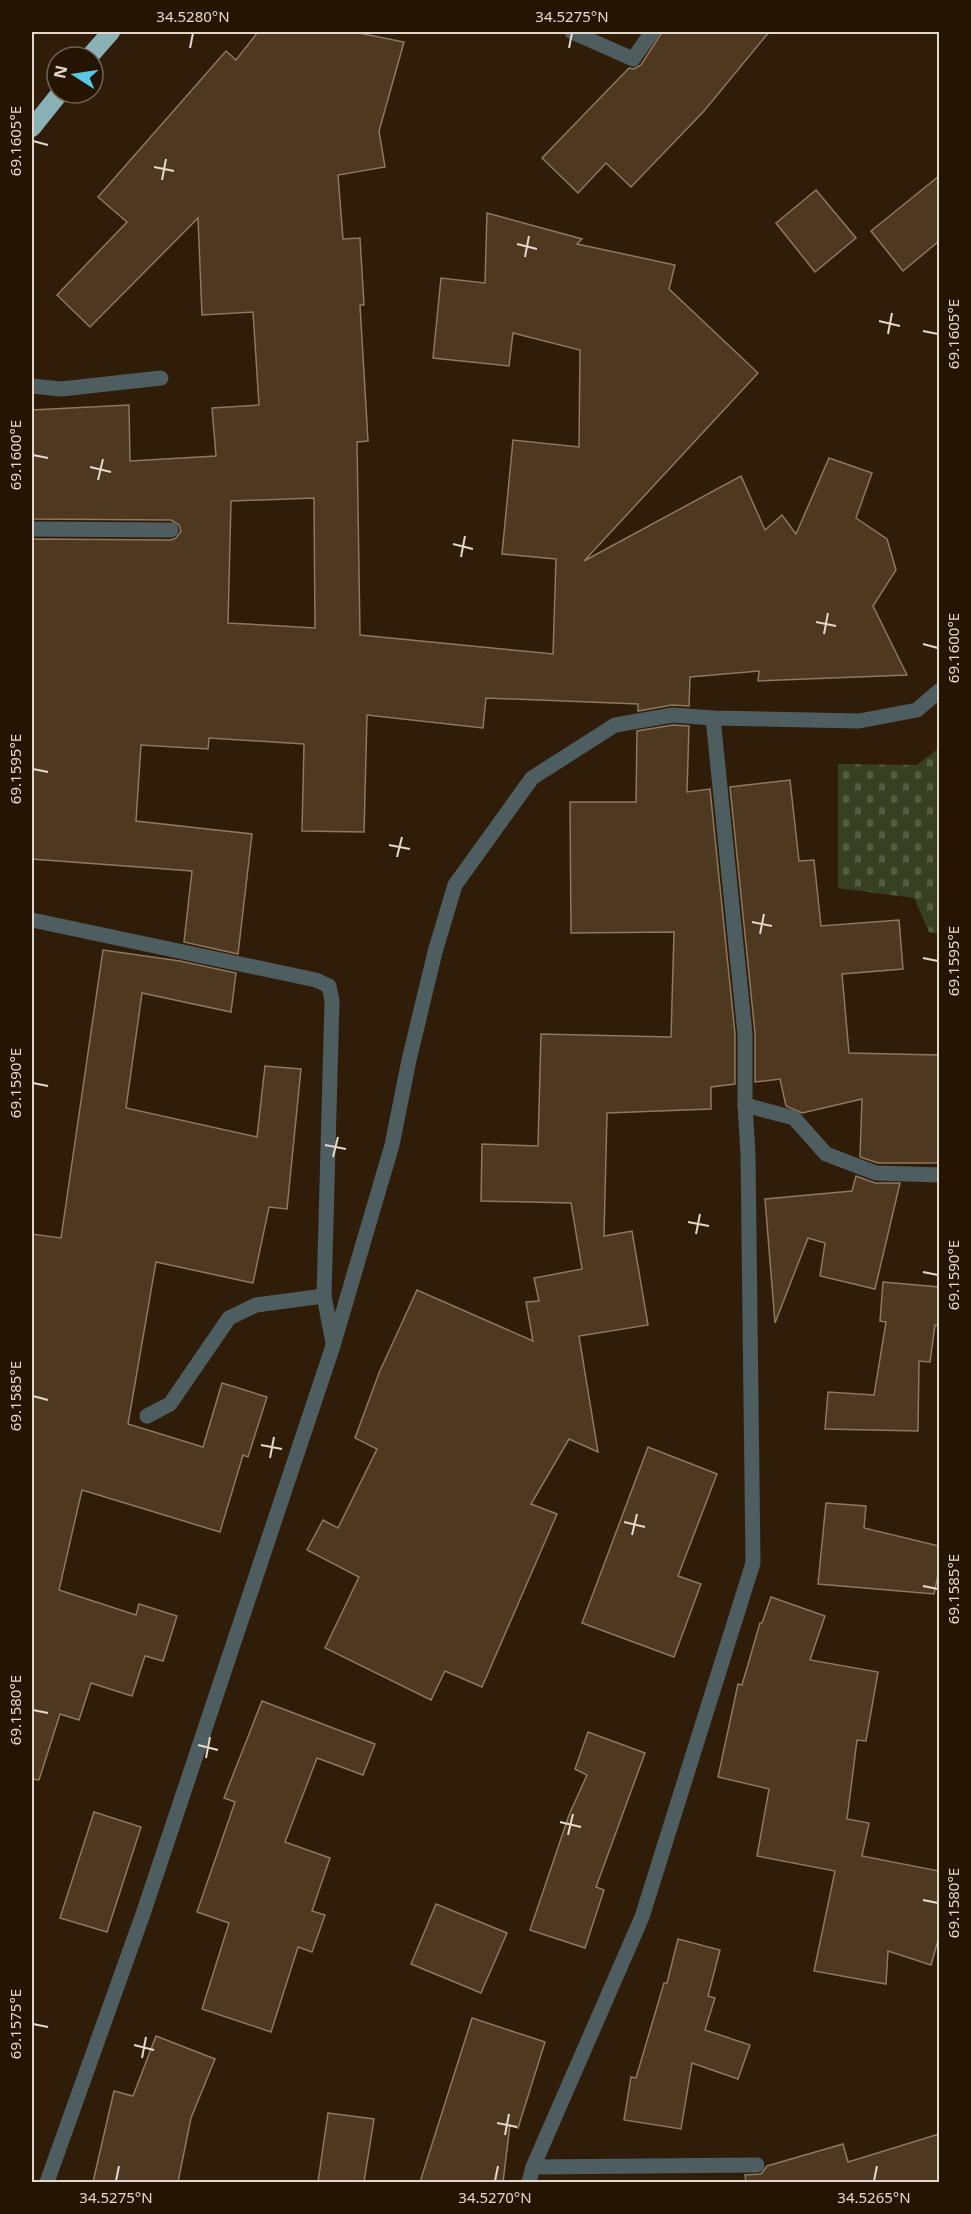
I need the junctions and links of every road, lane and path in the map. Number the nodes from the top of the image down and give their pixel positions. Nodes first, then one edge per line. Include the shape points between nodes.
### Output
1 (111, 32) edge
2 (572, 32) edge
3 (652, 32) edge
4 (100, 45) edge
5 (50, 105) edge
6 (32, 128) edge
7 (161, 378) dead end
8 (32, 386) edge
9 (32, 529) edge
10 (171, 530) dead end
11 (939, 690) edge
12 (712, 718) junction
13 (32, 920) edge
14 (745, 1105) junction
15 (939, 1175) edge
16 (324, 1296) junction
17 (333, 1346) junction
18 (147, 1416) dead end
19 (758, 2166) dead end
20 (533, 2167) junction
21 (47, 2182) edge
22 (529, 2182) edge

1 - 4 highway
2 - 3 street via 633,59
5 - 6 highway
7 - 8 street via 61,389
9 - 10 street
11 - 12 street via 917,710 859,721
12 - 14 street via 745,1034
12 - 17 street via 673,716 615,725 532,778 455,885 435,952 392,1145
13 - 16 street via 316,980 329,986 332,1001
14 - 15 street via 794,1118 826,1154 876,1173
14 - 20 street via 753,1563 642,1917
16 - 17 street
16 - 18 street via 256,1305 229,1318 170,1404
17 - 21 street via 147,1902
19 - 20 street
20 - 22 street

